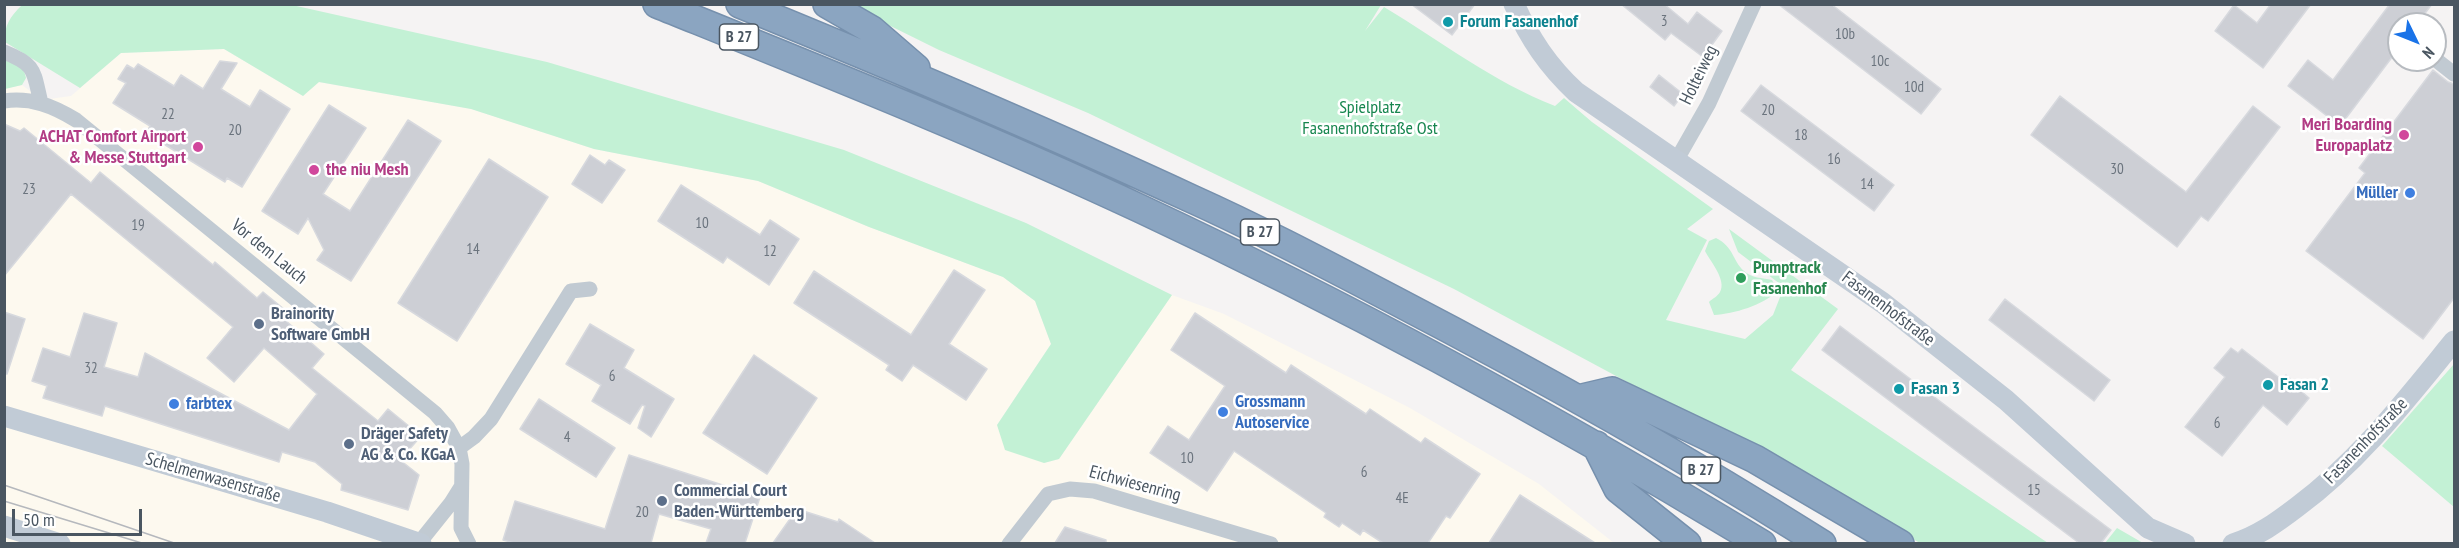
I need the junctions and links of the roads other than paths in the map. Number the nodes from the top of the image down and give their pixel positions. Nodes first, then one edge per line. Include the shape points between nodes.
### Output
1 (633, 4) edge
2 (740, 4) edge
3 (827, 4) edge
4 (1514, 4) edge
5 (1754, 4) edge
6 (664, 7) edge
7 (4, 52) edge
8 (932, 83) junction
9 (4, 101) edge
10 (40, 103) junction
11 (1676, 161) junction
12 (590, 288) dead end
13 (2454, 341) edge
14 (1578, 399) junction
15 (4, 416) edge
16 (1596, 445) junction
17 (459, 448) junction
18 (461, 487) junction
19 (4, 526) edge
20 (60, 543) edge
21 (420, 543) edge
22 (469, 543) edge
23 (1009, 543) edge
24 (1271, 543) edge
25 (1688, 543) edge
26 (1762, 543) edge
27 (1822, 543) edge
28 (1900, 543) edge
29 (2185, 543) edge
30 (2234, 543) edge

1 - 6 highway
2 - 8 highway, B 27
3 - 8 highway via 872,30
4 - 11 street, Fasanenhofstraße via 1531,38 1557,74 1606,114
5 - 11 street, Holteiweg via 1709,103
6 - 16 highway, B 27 via 938,119 1142,210 1322,297
7 - 10 street via 33,69
8 - 14 highway, B 27 via 1225,215
9 - 10 street, Vor dem Lauch
10 - 17 street, Vor dem Lauch via 76,120 435,412
11 - 29 street, Fasanenhofstraße via 1883,303 2006,400 2148,528
12 - 17 street via 571,291 491,419
13 - 30 street, Fasanenhofstraße via 2351,461 2264,532
14 - 27 highway, B 27
14 - 28 highway via 1612,391 1755,459
15 - 21 street, Schelmenwasenstraße
16 - 25 highway via 1618,489
16 - 26 highway, B 27
17 - 18 street, Vor dem Lauch
18 - 21 street
18 - 22 street, Vor dem Lauch via 461,528
19 - 20 street
23 - 24 street, Eichwiesenring via 1048,495 1070,489 1094,491

